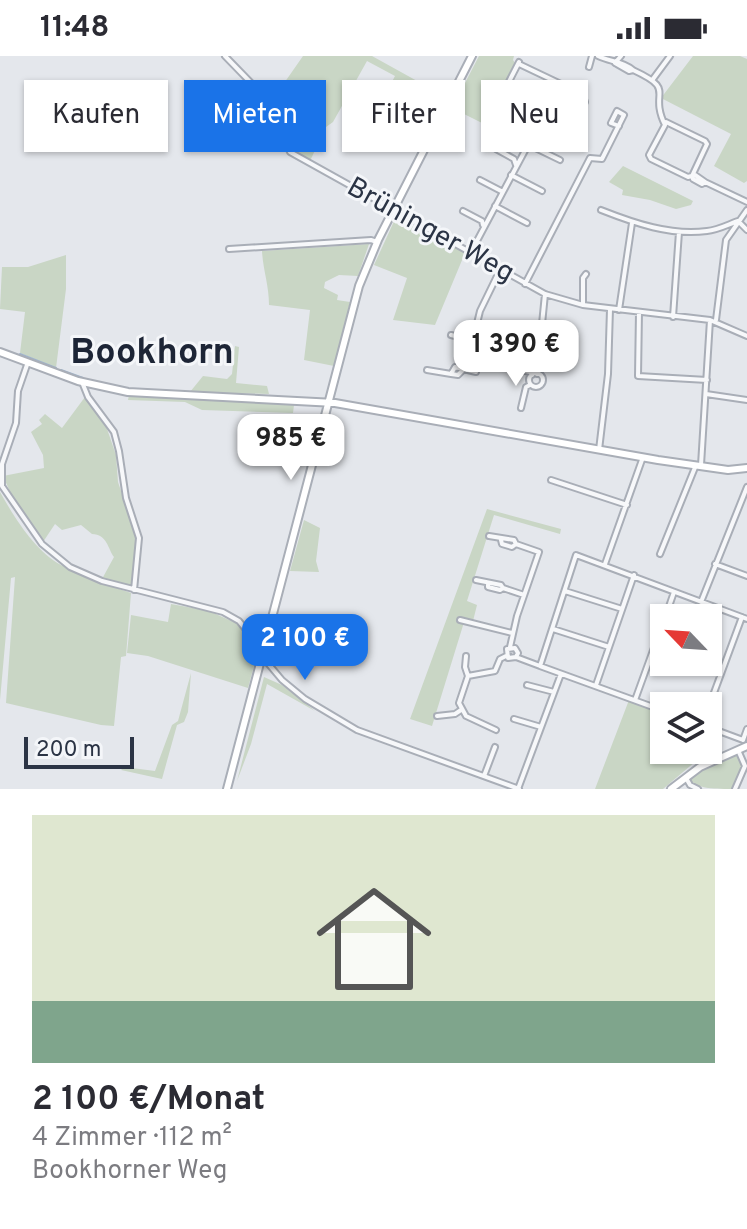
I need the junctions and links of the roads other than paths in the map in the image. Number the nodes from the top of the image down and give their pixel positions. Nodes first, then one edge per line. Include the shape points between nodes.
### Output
1 (225, 56) edge
2 (472, 56) edge
3 (592, 56) edge
4 (598, 56) edge
5 (621, 56) edge
6 (670, 56) edge
7 (615, 63) junction
8 (589, 67) dead end
9 (653, 79) junction
10 (663, 121) junction
11 (536, 125) joint
12 (619, 126) dead end
13 (502, 152) edge
14 (522, 152) edge
15 (544, 152) edge
16 (517, 160) junction
17 (560, 160) dead end
18 (511, 175) junction
19 (692, 176) junction
20 (480, 180) dead end
21 (542, 191) dead end
22 (503, 192) junction
23 (747, 202) edge
24 (495, 206) junction
25 (392, 210) junction
26 (601, 210) dead end
27 (747, 210) edge
28 (463, 211) dead end
29 (485, 220) junction
30 (738, 221) junction
31 (527, 223) dead end
32 (632, 223) junction
33 (747, 230) edge
34 (679, 231) junction
35 (377, 242) junction
36 (229, 249) dead end
37 (470, 254) junction
38 (500, 270) junction
39 (586, 274) dead end
40 (525, 284) junction
41 (545, 294) junction
42 (583, 305) junction
43 (610, 308) junction
44 (619, 310) junction
45 (639, 312) junction
46 (673, 317) junction
47 (713, 320) junction
48 (451, 335) dead end
49 (474, 336) junction
50 (747, 336) edge
51 (0, 352) edge
52 (28, 362) junction
53 (505, 367) dead end
54 (427, 370) dead end
55 (534, 374) junction
56 (707, 380) junction
57 (82, 382) junction
58 (530, 385) junction
59 (706, 394) junction
60 (747, 400) edge
61 (327, 402) junction
62 (521, 408) dead end
63 (599, 450) junction
64 (643, 457) junction
65 (698, 466) junction
66 (747, 468) edge
67 (551, 480) dead end
68 (747, 487) edge
69 (627, 505) junction
70 (489, 536) dead end
71 (660, 554) dead end
72 (605, 564) junction
73 (715, 564) junction
74 (634, 575) junction
75 (747, 576) edge
76 (476, 580) dead end
77 (134, 590) junction
78 (565, 591) junction
79 (674, 592) junction
80 (524, 595) junction
81 (701, 602) junction
82 (670, 604) edge
83 (622, 609) junction
84 (744, 618) edge
85 (460, 620) dead end
86 (553, 629) junction
87 (512, 633) junction
88 (510, 647) junction
89 (609, 647) junction
90 (263, 651) junction
91 (466, 656) dead end
92 (506, 656) junction
93 (516, 657) junction
94 (650, 658) edge
95 (261, 659) junction
96 (540, 666) junction
97 (722, 672) edge
98 (561, 674) junction
99 (468, 676) junction
100 (527, 685) dead end
101 (596, 685) junction
102 (554, 692) junction
103 (635, 700) junction
104 (650, 706) edge
105 (461, 710) junction
106 (437, 716) dead end
107 (514, 719) dead end
108 (541, 727) junction
109 (747, 729) edge
110 (496, 730) dead end
111 (722, 735) edge
112 (743, 746) edge
113 (495, 747) dead end
114 (484, 776) junction
115 (685, 777) junction
116 (227, 789) edge
117 (518, 789) edge
118 (671, 789) edge
119 (698, 789) edge
120 (735, 789) edge

1 - 25 street, Brüninger Weg via 257,89 291,112 294,120 286,143 290,152
2 - 25 street
3 - 8 street
4 - 7 street
5 - 7 street
6 - 9 street
7 - 9 street
9 - 10 street via 659,84
10 - 19 street via 707,144
10 - 19 street via 651,159
11 - 11 street via 545,113 576,120 585,97 519,62 497,105
12 - 40 street via 602,159 590,158
13 - 16 street
14 - 16 street
15 - 17 street
16 - 18 street
18 - 21 street
18 - 22 street
19 - 23 street
20 - 22 street
22 - 24 street
24 - 29 street
24 - 31 street
25 - 35 street
25 - 37 street, Brüninger Weg
26 - 32 street
27 - 30 street
28 - 29 street
29 - 37 street
30 - 33 street
30 - 34 street via 708,231
30 - 47 street via 726,240
32 - 34 street
32 - 44 street
34 - 46 street
35 - 36 street
35 - 61 street via 359,286
37 - 38 street, Brüninger Weg
38 - 40 street, Brüninger Weg
38 - 49 street
39 - 42 street
40 - 41 street, Brüninger Weg
41 - 42 street, Brüninger Weg
41 - 55 street
42 - 43 street, Brüninger Weg
43 - 44 street, Brüninger Weg
43 - 63 street
44 - 45 street, Brüninger Weg
45 - 46 street, Brüninger Weg
45 - 56 street via 638,376
46 - 47 street, Brüninger Weg
47 - 50 street, Brüninger Weg
47 - 56 street
48 - 49 street
49 - 54 street via 484,342 476,372
51 - 52 street
52 - 57 street
52 - 77 street via 2,464 2,486 42,544 61,561
53 - 55 street
55 - 58 street
55 - 58 street via 542,378 541,384
56 - 59 street
57 - 61 street via 161,395
57 - 77 street via 114,432 119,451 139,538
58 - 62 street
59 - 60 street
59 - 65 street
61 - 63 street
61 - 90 street
63 - 64 street
64 - 65 street
64 - 69 street
65 - 66 street
65 - 71 street
67 - 69 street
68 - 73 street
69 - 72 street
70 - 80 street via 539,552
72 - 74 street
72 - 78 street via 576,555
73 - 75 street
73 - 81 street
74 - 79 street
74 - 83 street
76 - 80 street
77 - 90 street via 234,616
78 - 83 street
78 - 86 street
79 - 81 street
79 - 82 street
80 - 87 street
81 - 84 street
83 - 89 street
84 - 97 street
85 - 87 street
86 - 89 street
86 - 96 street
87 - 88 street
88 - 92 street
88 - 93 street via 516,649
89 - 101 street
90 - 95 street
91 - 99 street
92 - 93 street
92 - 99 street via 495,671
93 - 96 street
94 - 103 street
95 - 114 street via 305,699 357,730
95 - 116 street
96 - 98 street
98 - 101 street
98 - 102 street
99 - 105 street
100 - 102 street
101 - 103 street
102 - 108 street
103 - 104 street
105 - 106 street
105 - 110 street
107 - 108 street
108 - 117 street
109 - 112 street
111 - 112 street
112 - 115 street
112 - 120 street via 745,766
113 - 114 street
114 - 117 street
115 - 118 street
115 - 119 street

